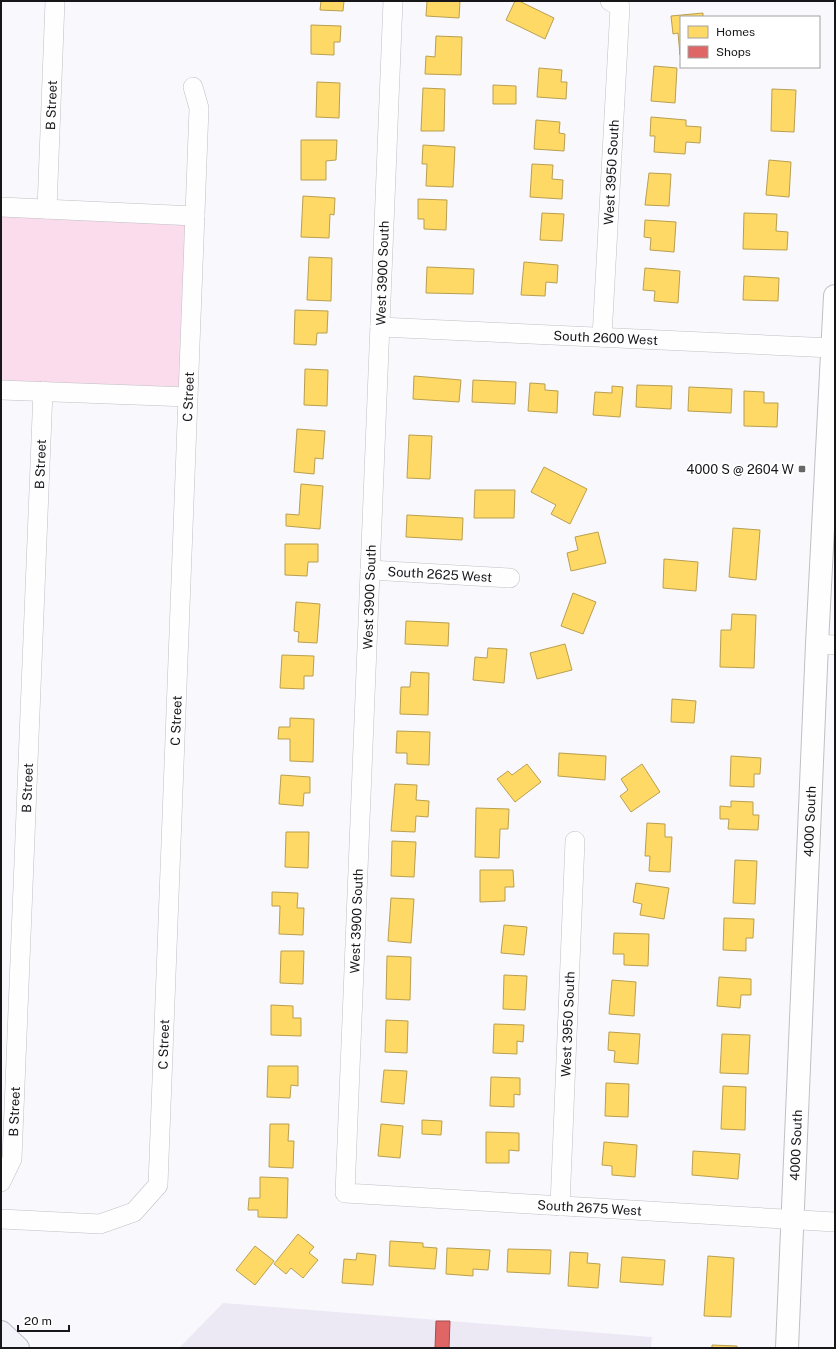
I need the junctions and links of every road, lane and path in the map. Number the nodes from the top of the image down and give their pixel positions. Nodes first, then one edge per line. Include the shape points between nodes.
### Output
1 (55, 1) edge
2 (393, 1) edge
3 (615, 4) edge
4 (193, 87) dead end
5 (1, 207) edge
6 (47, 209) junction
7 (195, 216) junction
8 (835, 296) edge
9 (380, 327) junction
10 (602, 337) junction
11 (832, 348) junction
12 (1, 390) edge
13 (43, 392) junction
14 (188, 397) junction
15 (370, 570) junction
16 (510, 578) dead end
17 (826, 644) edge
18 (575, 841) dead end
19 (1, 1182) edge
20 (345, 1193) joint
21 (560, 1206) junction
22 (1, 1219) edge
23 (791, 1220) junction
24 (835, 1222) edge
25 (1, 1332) edge
26 (18, 1348) edge
27 (786, 1348) edge

1 - 6 street, B Street
2 - 9 street, West 3900 South
3 - 10 street, West 3950 South
4 - 7 street, C Street via 199,108
5 - 6 street
6 - 7 street
7 - 14 street, C Street
8 - 11 street, 4000 South
9 - 10 street, South 2600 West
9 - 15 street, West 3900 South
10 - 11 street, South 2600 West
11 - 17 street, 4000 South
12 - 13 street
13 - 14 street
13 - 19 street, B Street via 12,1159
14 - 22 street, C Street via 158,1185 134,1212 100,1224
15 - 16 street, South 2625 West
15 - 20 street, West 3900 South
17 - 23 street, 4000 South
18 - 21 street, West 3950 South
20 - 21 street, South 2675 West
21 - 23 street, South 2675 West
23 - 24 street, South 2675 West
23 - 27 street, 4000 South
25 - 26 main road

